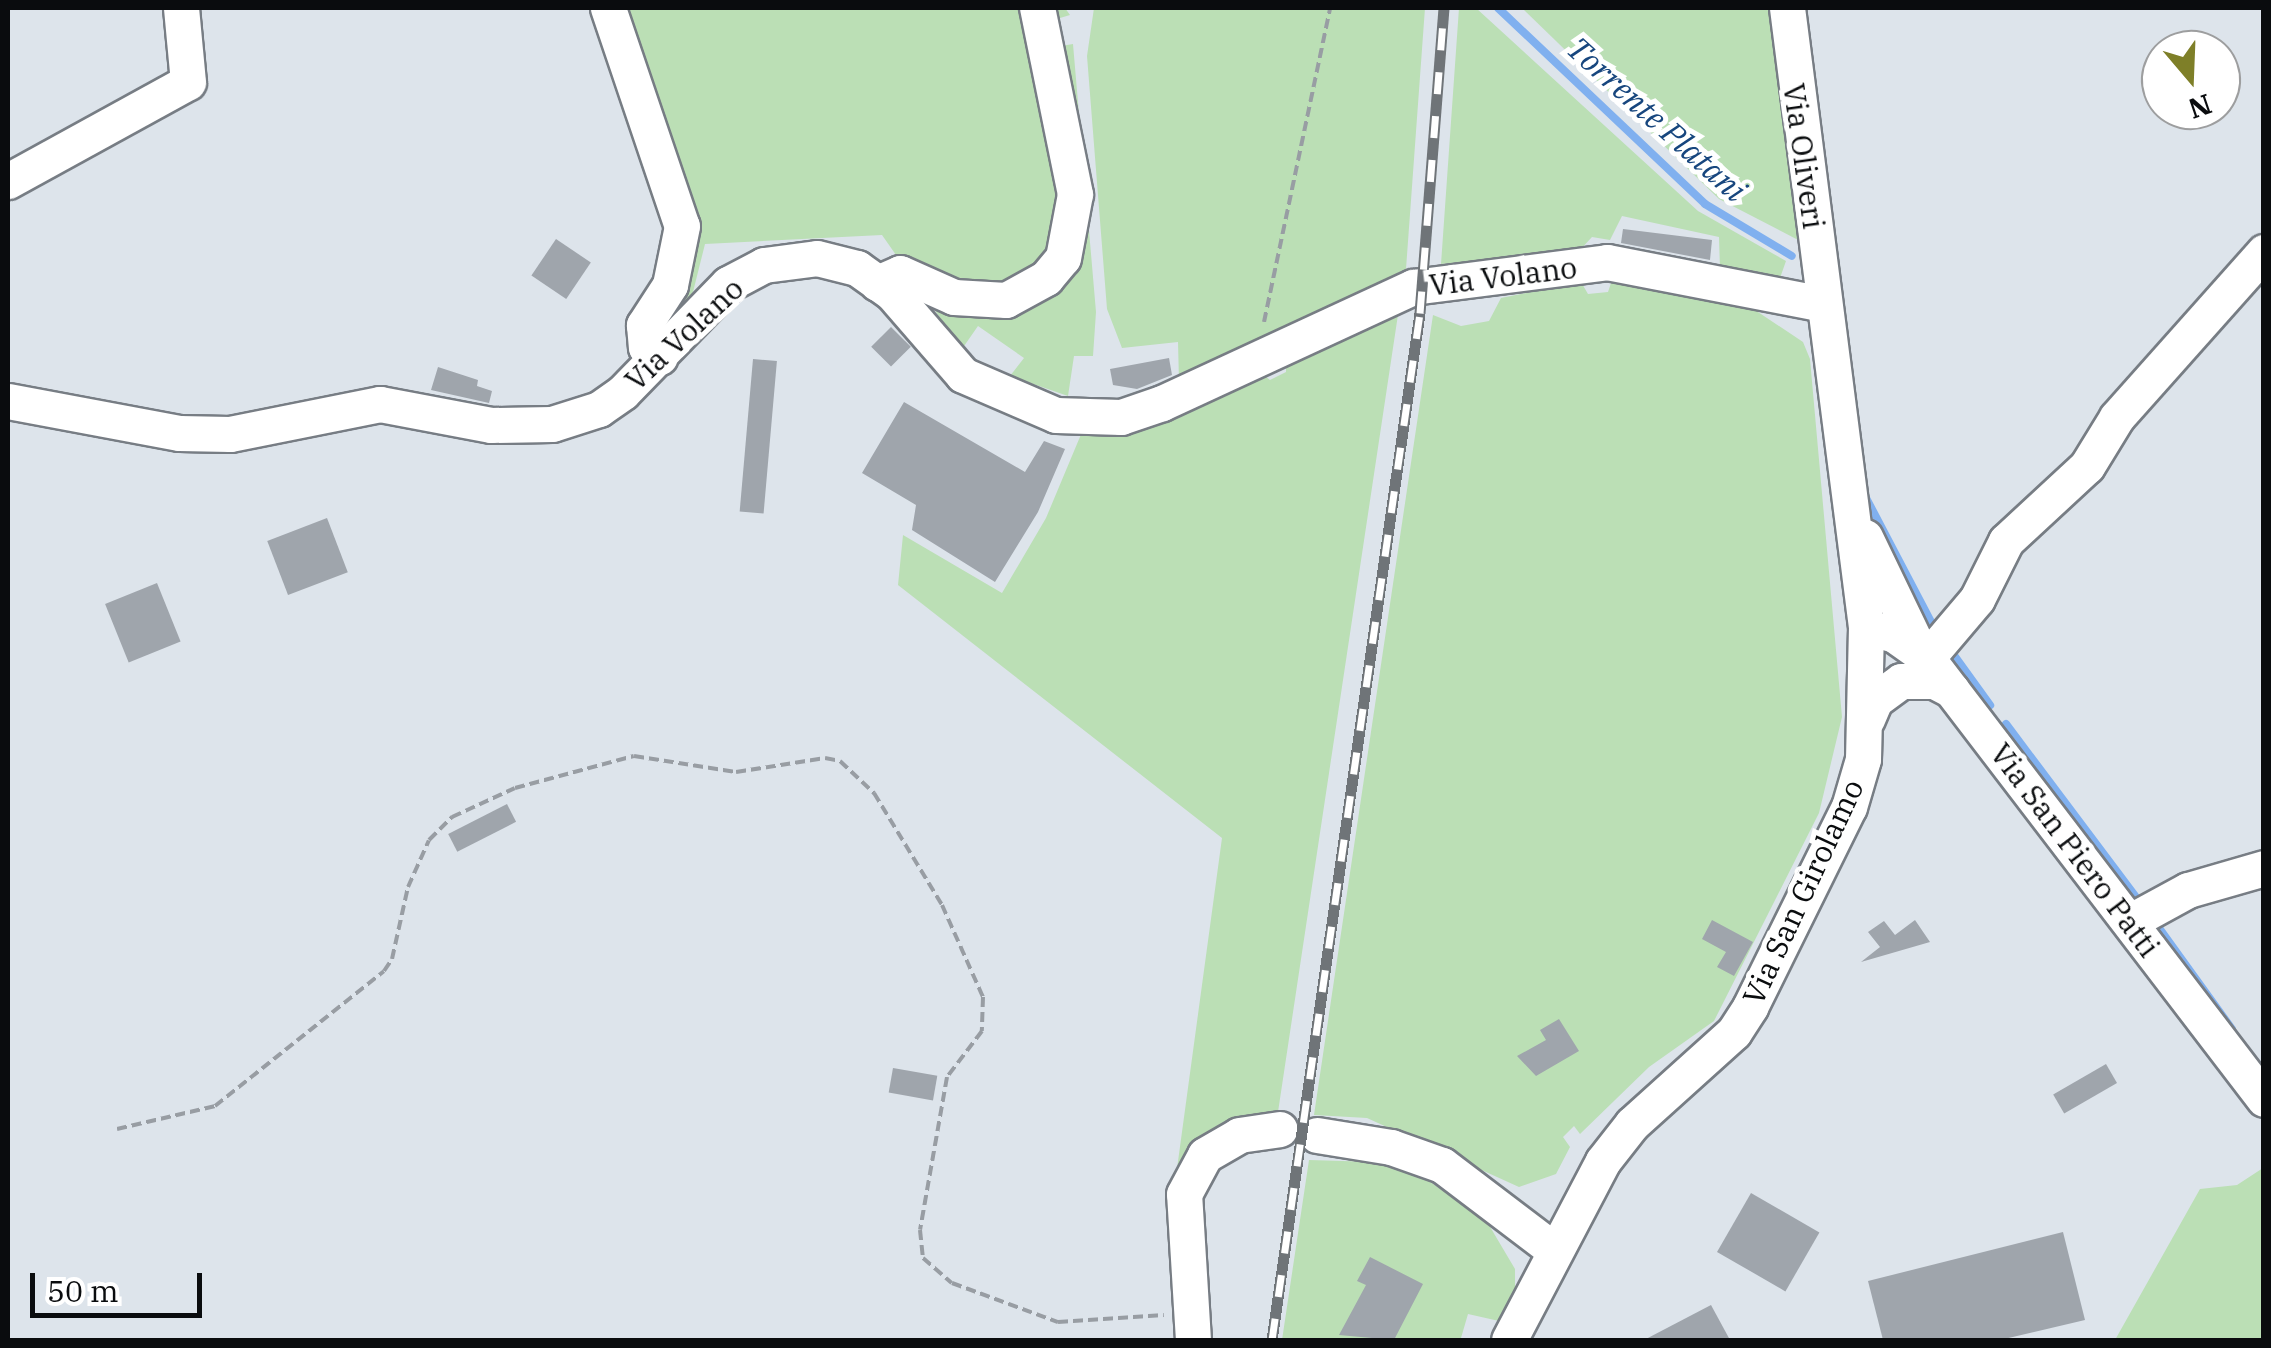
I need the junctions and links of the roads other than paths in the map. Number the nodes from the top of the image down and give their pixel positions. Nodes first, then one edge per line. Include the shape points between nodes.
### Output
1 (181, 8) edge
2 (608, 8) edge
3 (1037, 8) edge
4 (1787, 8) edge
5 (8, 182) edge
6 (2264, 252) edge
7 (878, 283) junction
8 (1824, 304) junction
9 (660, 357) junction
10 (8, 401) edge
11 (1850, 503) junction
12 (1866, 627) junction
13 (1923, 653) junction
14 (1952, 690) junction
15 (1867, 719) junction
16 (2264, 868) edge
17 (2130, 921) junction
18 (2264, 1099) edge
19 (1280, 1129) dead end
20 (1317, 1135) dead end
21 (1554, 1250) junction
22 (1193, 1328) edge
23 (1509, 1340) edge

1 - 5 street via 188,82
2 - 9 street via 682,226 670,285 644,325 646,347
3 - 7 street via 1075,194 1064,258 1046,278 1006,300 954,298 900,273
4 - 8 street, Via Oliveri
6 - 13 street via 2117,417 2087,466 2006,541 1977,599
7 - 8 street, Via Volano via 963,375 1056,415 1121,417 1260,362 1412,287 1607,262
7 - 9 street, Via Volano via 856,268 817,258 764,265 728,284
8 - 11 street, Via San Girolamo
9 - 10 street, Via Volano via 599,409 523,427 380,404 230,434 178,434
11 - 12 street, Via San Girolamo
11 - 13 street
12 - 13 street, Via San Piero Patti
12 - 15 street, Via San Girolamo
13 - 14 street, Via San Piero Patti
14 - 15 street via 1934,681 1900,680 1875,700
14 - 17 street, Via San Piero Patti
15 - 21 street, Via San Girolamo via 1849,807 1750,1008 1734,1032 1632,1124 1603,1160
16 - 17 street via 2188,890
17 - 18 street, Via San Piero Patti
19 - 22 street via 1239,1135 1205,1155 1184,1194
20 - 21 street via 1391,1147 1442,1165
21 - 23 street, Via San Girolamo

